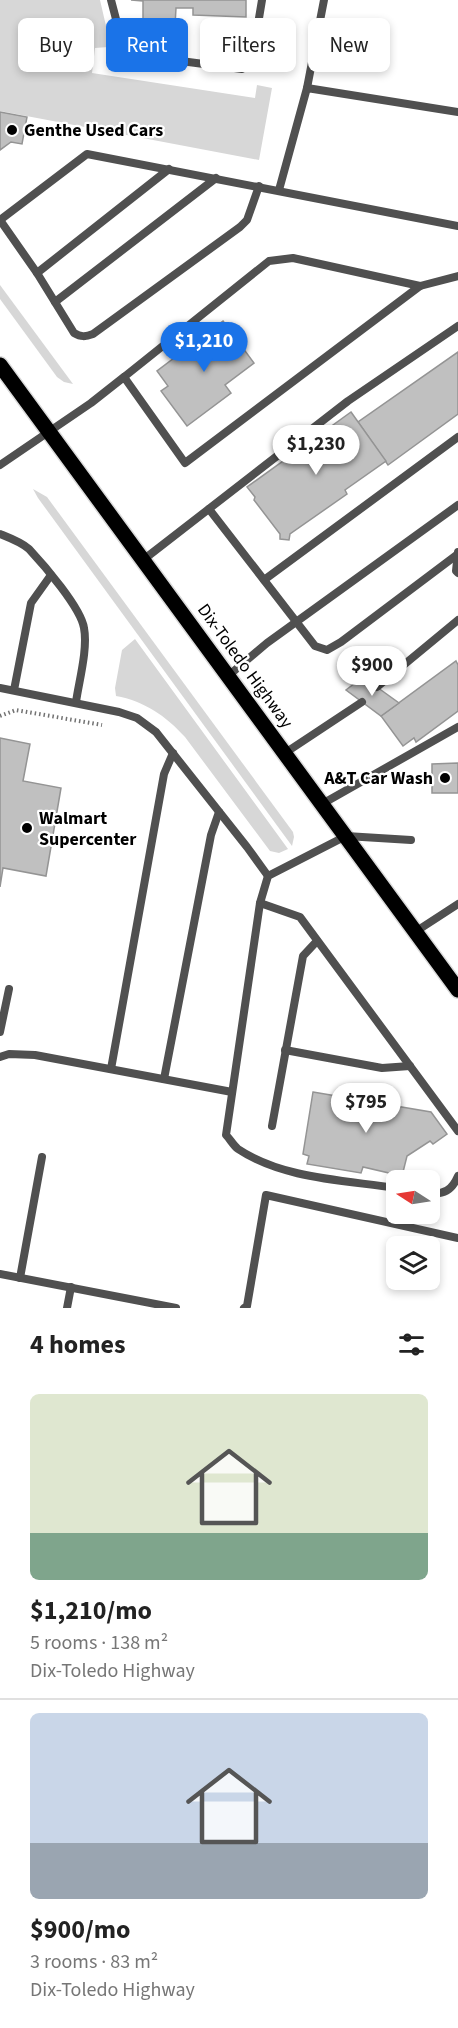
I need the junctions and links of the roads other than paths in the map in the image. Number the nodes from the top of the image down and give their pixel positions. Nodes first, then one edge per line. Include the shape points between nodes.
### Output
1 (111, 0) edge
2 (262, 0) edge
3 (324, 0) edge
4 (307, 88) junction
5 (458, 112) edge
6 (169, 169) junction
7 (216, 178) junction
8 (259, 186) junction
9 (279, 190) junction
10 (0, 220) edge
11 (458, 226) edge
12 (37, 273) junction
13 (458, 276) edge
14 (420, 286) junction
15 (55, 302) junction
16 (458, 326) edge
17 (0, 365) edge
18 (124, 376) junction
19 (49, 432) junction
20 (458, 437) edge
21 (0, 465) edge
22 (458, 505) edge
23 (209, 508) junction
24 (0, 534) edge
25 (458, 553) edge
26 (143, 560) junction
27 (458, 573) edge
28 (51, 575) junction
29 (264, 580) junction
30 (458, 620) edge
31 (296, 622) junction
32 (228, 676) junction
33 (377, 687) dead end
34 (0, 688) edge
35 (14, 690) junction
36 (75, 702) junction
37 (362, 702) dead end
38 (458, 727) edge
39 (173, 753) junction
40 (285, 753) junction
41 (322, 804) junction
42 (219, 812) junction
43 (346, 836) junction
44 (411, 840) dead end
45 (268, 876) junction
46 (260, 903) junction
47 (458, 904) edge
48 (415, 932) junction
49 (317, 940) junction
50 (9, 989) dead end
51 (458, 990) edge
52 (0, 1032) edge
53 (285, 1050) junction
54 (0, 1057) edge
55 (410, 1066) junction
56 (111, 1069) junction
57 (164, 1079) junction
58 (232, 1092) junction
59 (272, 1126) dead end
60 (458, 1131) edge
61 (42, 1157) dead end
62 (458, 1176) edge
63 (386, 1186) edge
64 (440, 1193) edge
65 (458, 1238) edge
66 (0, 1274) edge
67 (20, 1278) junction
68 (71, 1287) junction
69 (67, 1308) edge
70 (176, 1308) edge
71 (244, 1308) edge

1 - 2 lane via 126,52 242,69 252,60
3 - 4 lane
4 - 5 lane
4 - 9 lane
6 - 7 lane
6 - 10 lane via 87,154
6 - 12 lane
7 - 8 lane
7 - 15 lane
8 - 9 lane
8 - 15 lane via 247,220 240,227 93,334 74,333
9 - 11 lane
10 - 12 lane
12 - 15 lane
13 - 14 lane
14 - 18 lane via 293,258 269,261
14 - 18 lane via 185,464
16 - 23 lane via 348,401
17 - 19 main road, Dix-Toledo Highway
18 - 19 lane
19 - 21 lane
19 - 26 main road, Dix-Toledo Highway
20 - 29 lane
22 - 31 lane
23 - 26 lane
23 - 29 lane
24 - 28 lane via 28,548
25 - 27 lane
25 - 31 lane via 327,650 315,646
26 - 32 main road, Dix-Toledo Highway
28 - 35 lane via 32,603
28 - 36 lane via 80,613 85,630
29 - 31 lane
30 - 33 lane
31 - 32 lane
32 - 40 main road, Dix-Toledo Highway
34 - 35 lane
35 - 36 lane
36 - 39 lane via 137,718 156,732
37 - 40 lane
38 - 41 lane
39 - 42 lane
39 - 56 lane via 164,774
40 - 41 main road, Dix-Toledo Highway
41 - 43 main road, Dix-Toledo Highway
42 - 45 lane
42 - 57 lane via 211,835
43 - 44 lane
43 - 45 lane
43 - 48 main road, Dix-Toledo Highway
45 - 46 lane
46 - 49 lane via 300,917
46 - 58 lane
47 - 48 lane
48 - 51 main road, Dix-Toledo Highway
49 - 53 lane via 303,956
49 - 55 lane
50 - 52 lane
53 - 55 lane via 382,1068
53 - 59 lane
54 - 56 lane via 35,1055
55 - 60 lane
56 - 57 lane
57 - 58 lane
58 - 63 lane via 226,1135 237,1148 276,1167
61 - 67 lane
62 - 64 lane via 454,1185
65 - 71 lane via 266,1195
66 - 67 lane
67 - 68 lane
68 - 69 lane
68 - 70 lane

